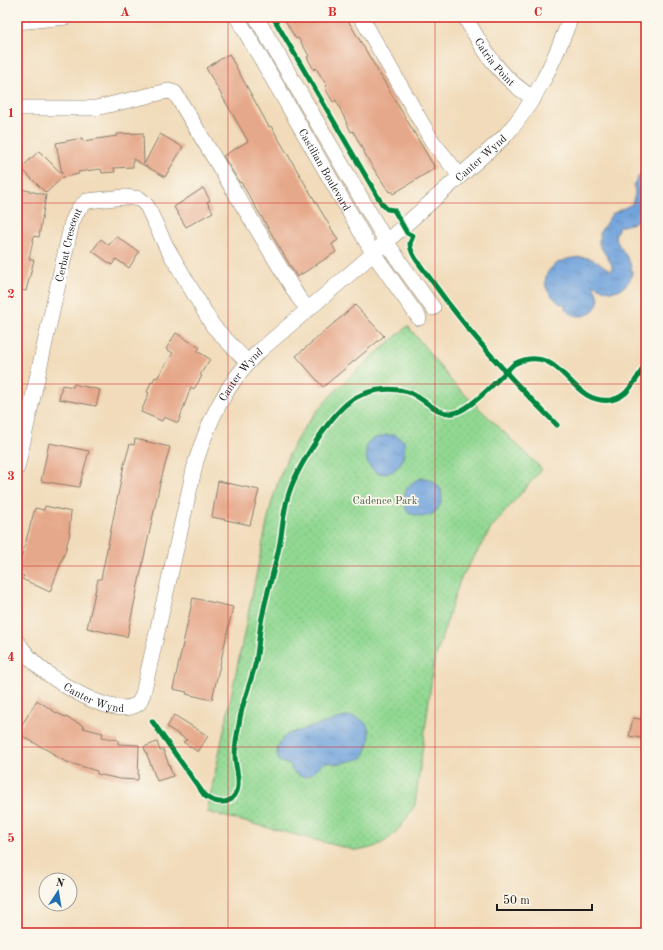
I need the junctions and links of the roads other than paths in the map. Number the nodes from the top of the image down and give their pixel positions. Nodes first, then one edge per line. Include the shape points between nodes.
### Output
1 (66, 17) edge
2 (236, 17) edge
3 (256, 17) edge
4 (361, 17) edge
5 (464, 17) edge
6 (571, 17) edge
7 (17, 22) edge
8 (534, 98) junction
9 (17, 108) edge
10 (460, 176) junction
11 (386, 241) junction
12 (373, 253) junction
13 (307, 308) junction
14 (433, 308) dead end
15 (419, 318) dead end
16 (248, 362) junction
17 (17, 468) edge
18 (17, 642) edge

1 - 7 street
2 - 12 street, Castilian Boulevard
3 - 11 street, Castilian Boulevard
4 - 10 street via 432,141
5 - 8 street, Catria Point via 501,72 510,82
6 - 8 street, Canter Wynd via 555,59
8 - 10 street, Canter Wynd via 504,137
9 - 13 street via 96,108 168,91 175,93
10 - 11 street, Canter Wynd
11 - 12 street, Canter Wynd
11 - 14 street, Castilian Boulevard
12 - 13 street, Canter Wynd
12 - 15 street, Castilian Boulevard
13 - 16 street, Canter Wynd
16 - 17 street, Cerbat Crescent via 213,326 144,203 133,197 87,201 79,208 72,222
16 - 18 street, Canter Wynd via 224,393 202,443 139,703 120,708 83,695 47,674

